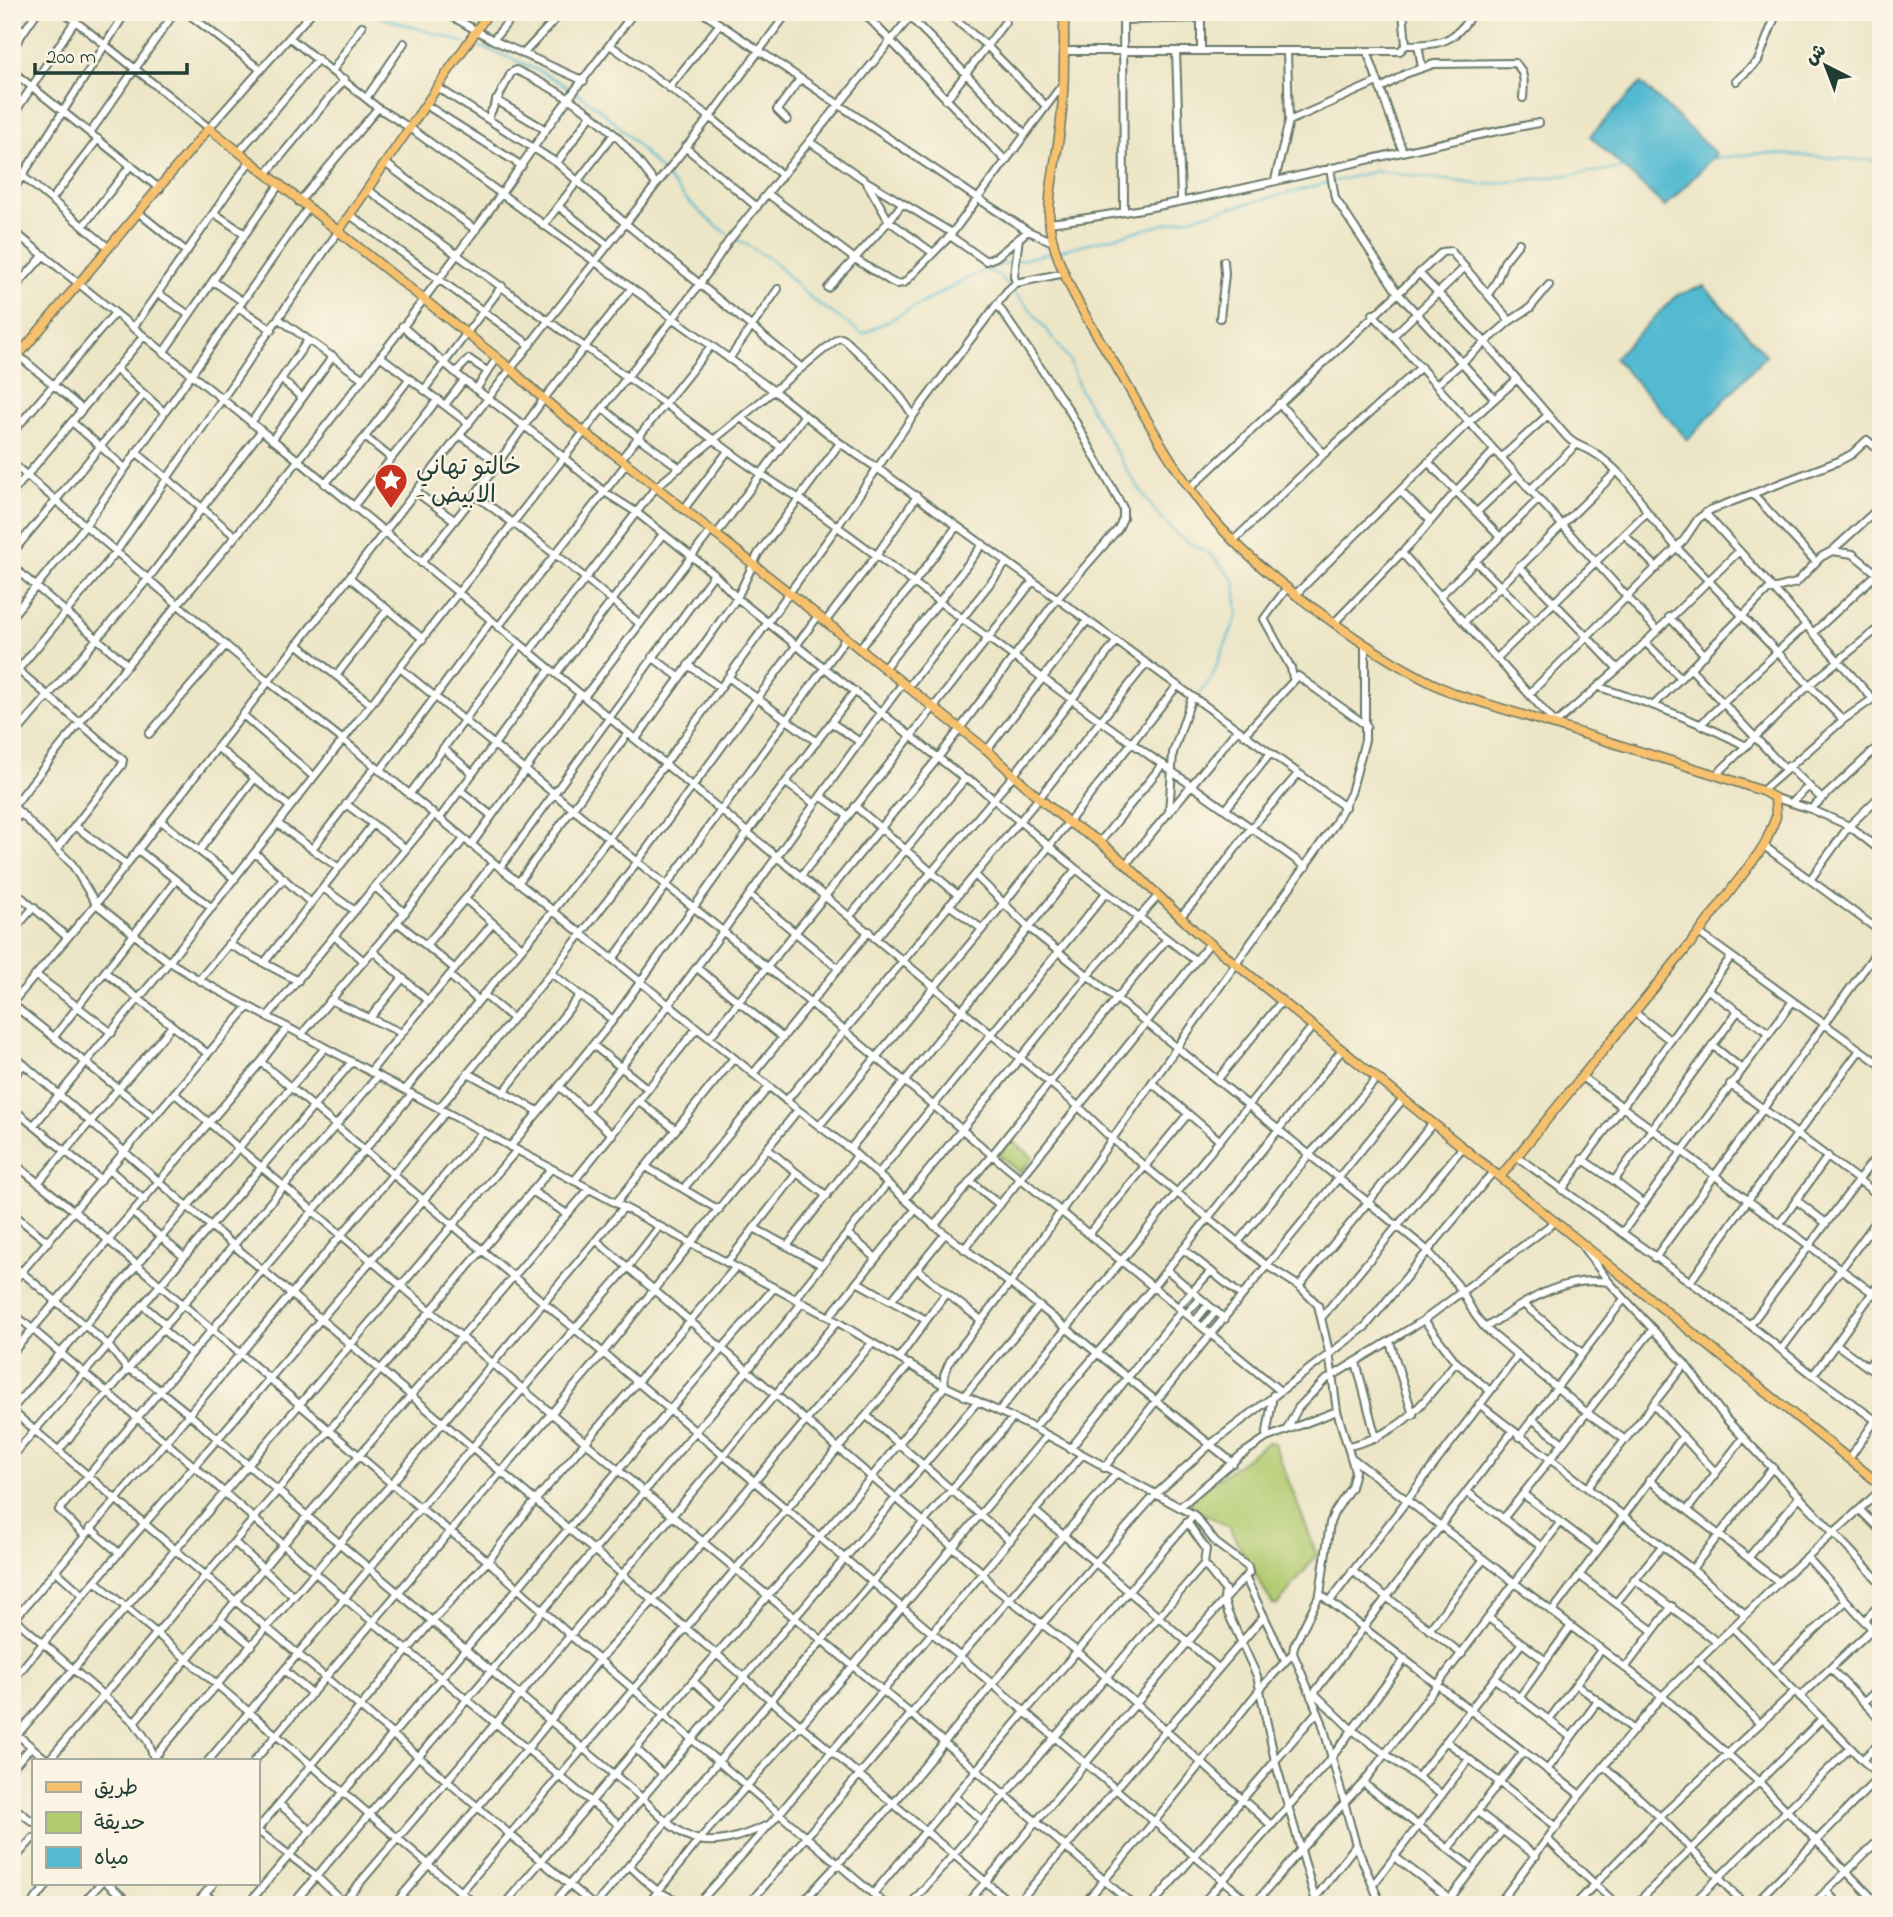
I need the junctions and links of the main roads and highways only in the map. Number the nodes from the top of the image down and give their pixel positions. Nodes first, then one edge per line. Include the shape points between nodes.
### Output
1 (489, 12) edge
2 (1065, 12) edge
3 (338, 232) junction
4 (16, 353) edge
5 (12, 363) edge
6 (1497, 1174) junction
7 (1881, 1488) edge

1 - 3 main road
2 - 6 main road via 1061,124 1049,223 1053,244 1097,335 1190,488 1233,541 1286,589 1423,680 1716,775 1775,799 1776,817 1764,846 1635,1013
3 - 4 main road via 209,128
3 - 6 main road via 511,369 583,433 960,728 1068,822 1126,864 1210,943
4 - 5 main road
6 - 7 main road

